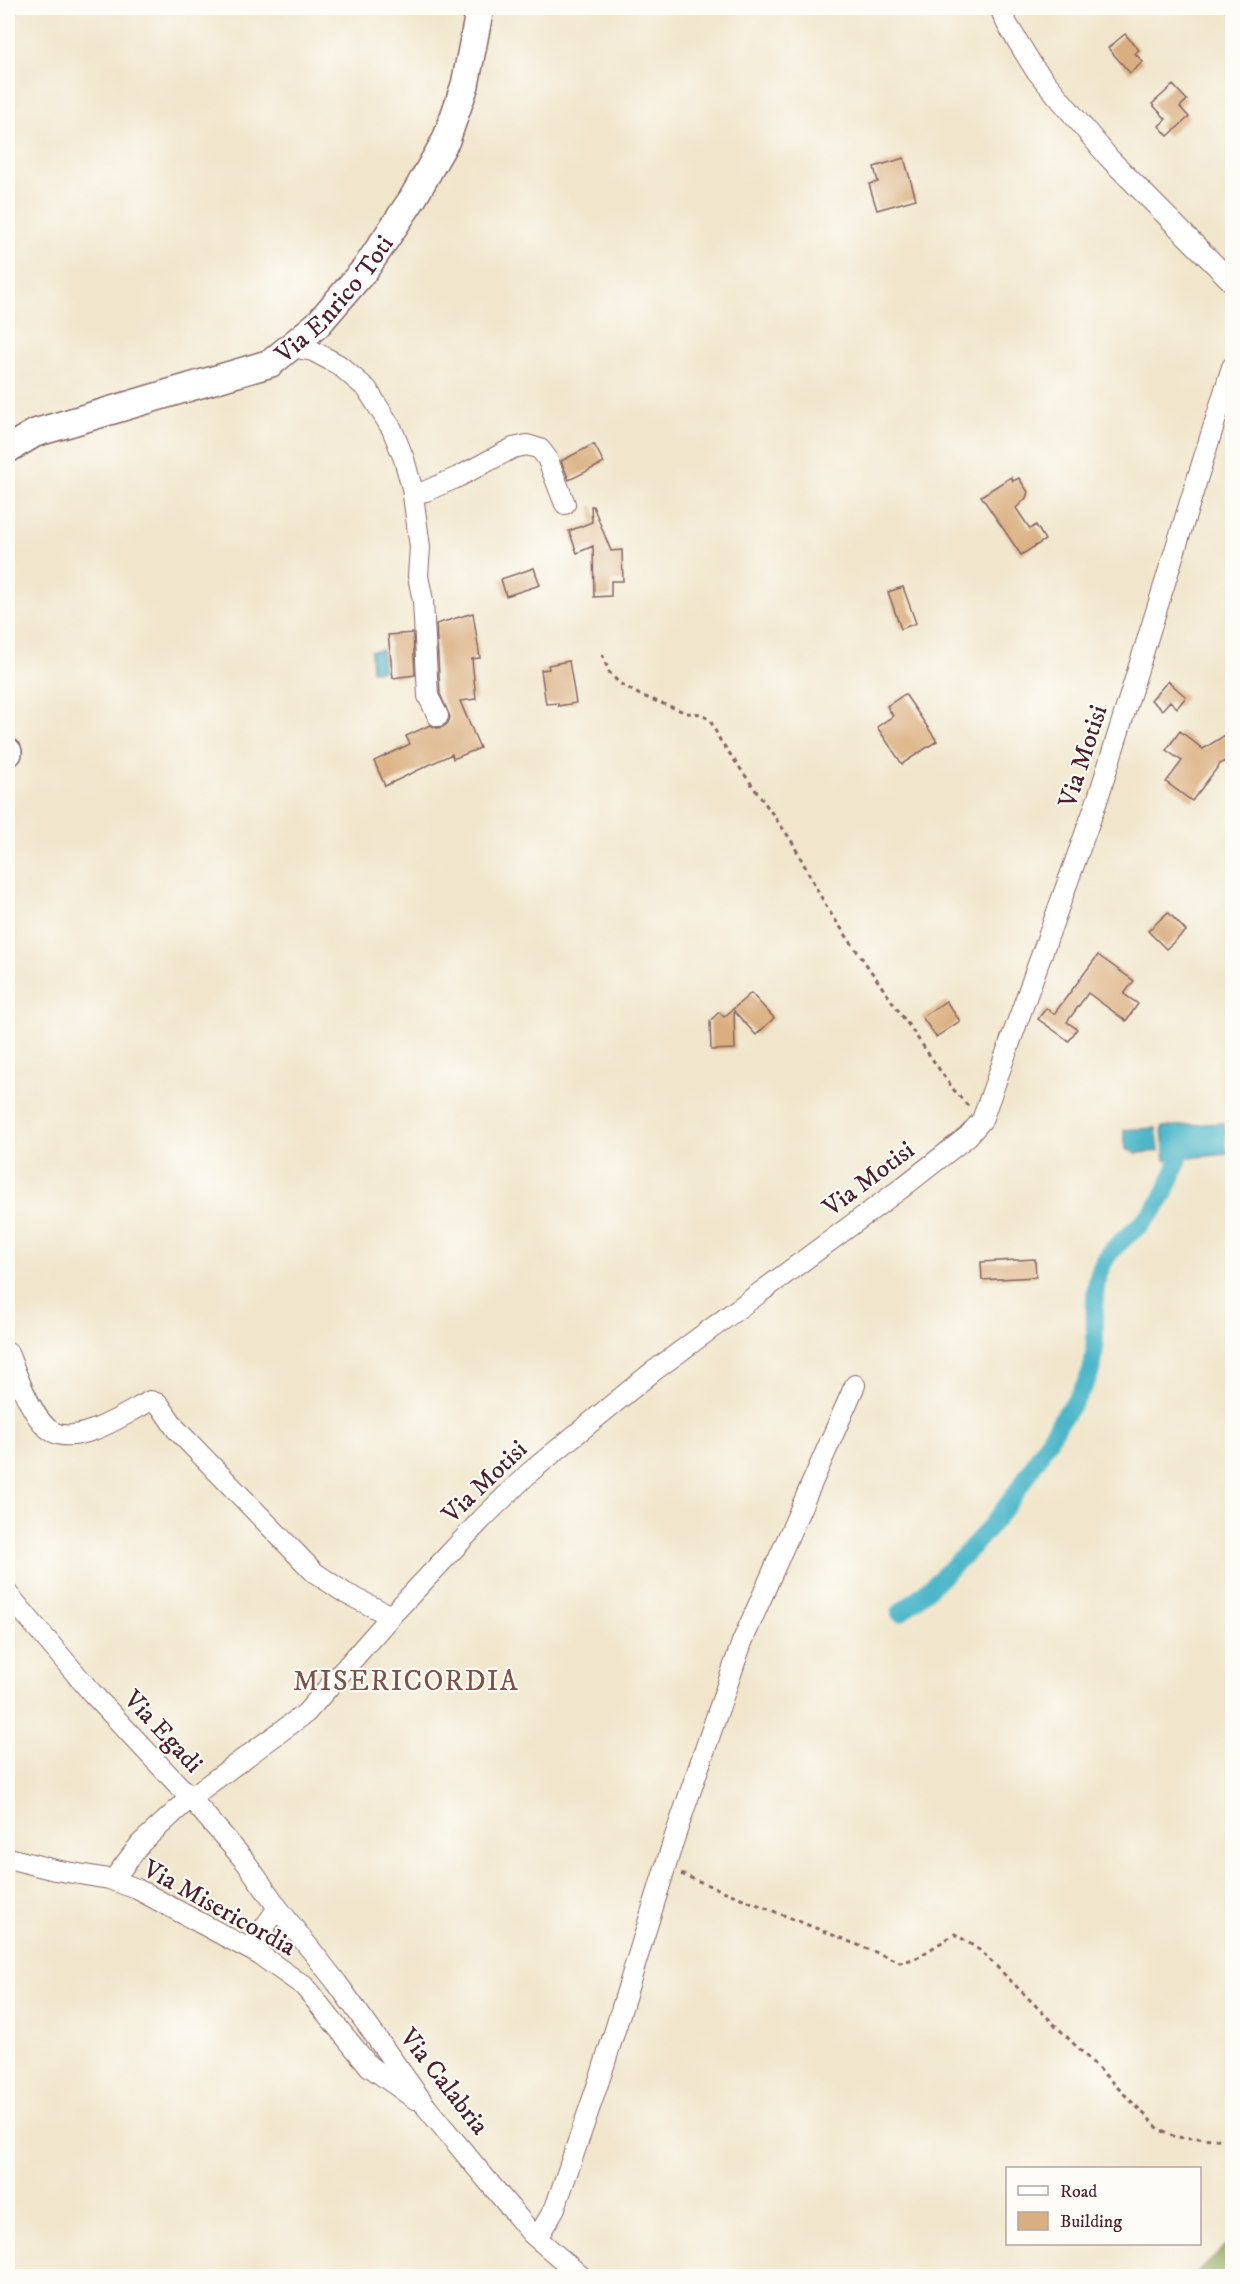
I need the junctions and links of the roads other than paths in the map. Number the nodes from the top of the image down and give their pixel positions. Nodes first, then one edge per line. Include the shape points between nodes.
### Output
1 (480, 8) edge
2 (1000, 8) edge
3 (1233, 282) edge
4 (291, 347) junction
5 (1233, 368) edge
6 (8, 449) edge
7 (413, 494) junction
8 (565, 504) dead end
9 (438, 716) dead end
10 (8, 1353) edge
11 (855, 1385) dead end
12 (8, 1594) edge
13 (391, 1616) junction
14 (190, 1798) junction
15 (8, 1858) edge
16 (111, 1880) junction
17 (278, 1908) junction
18 (249, 1949) junction
19 (427, 2108) junction
20 (537, 2238) junction
21 (581, 2277) edge

1 - 4 main road, Via Enrico Toti via 461,96 446,140 419,189 366,268 318,324
2 - 3 street via 1034,68 1109,158
4 - 6 main road, Via Enrico Toti via 271,363 35,433
4 - 7 street via 313,351 339,365 367,389 392,429
5 - 13 street, Via Motisi via 1098,798 982,1120 968,1136 899,1190 575,1433 482,1519
7 - 8 street via 527,445 540,449 547,458
7 - 9 street via 420,547 418,576 428,696
10 - 13 street via 36,1416 52,1432 74,1435 93,1431 150,1401 159,1404 176,1429 314,1572
11 - 20 street via 742,1642 665,1868 602,2072 555,2208
12 - 14 street, Via Egadi via 92,1693
13 - 14 street, Via Motisi via 306,1713
14 - 16 street, Via Motisi via 141,1843
14 - 17 street, Via Egadi via 245,1861
15 - 16 street, Via Misericordia
16 - 18 street, Via Misericordia via 137,1889
17 - 18 street
17 - 19 street, Via Calabria via 338,1983
18 - 19 street, Via Misericordia via 304,1986 369,2066
19 - 20 street, Via Calabria
20 - 21 street, Via Calabria

